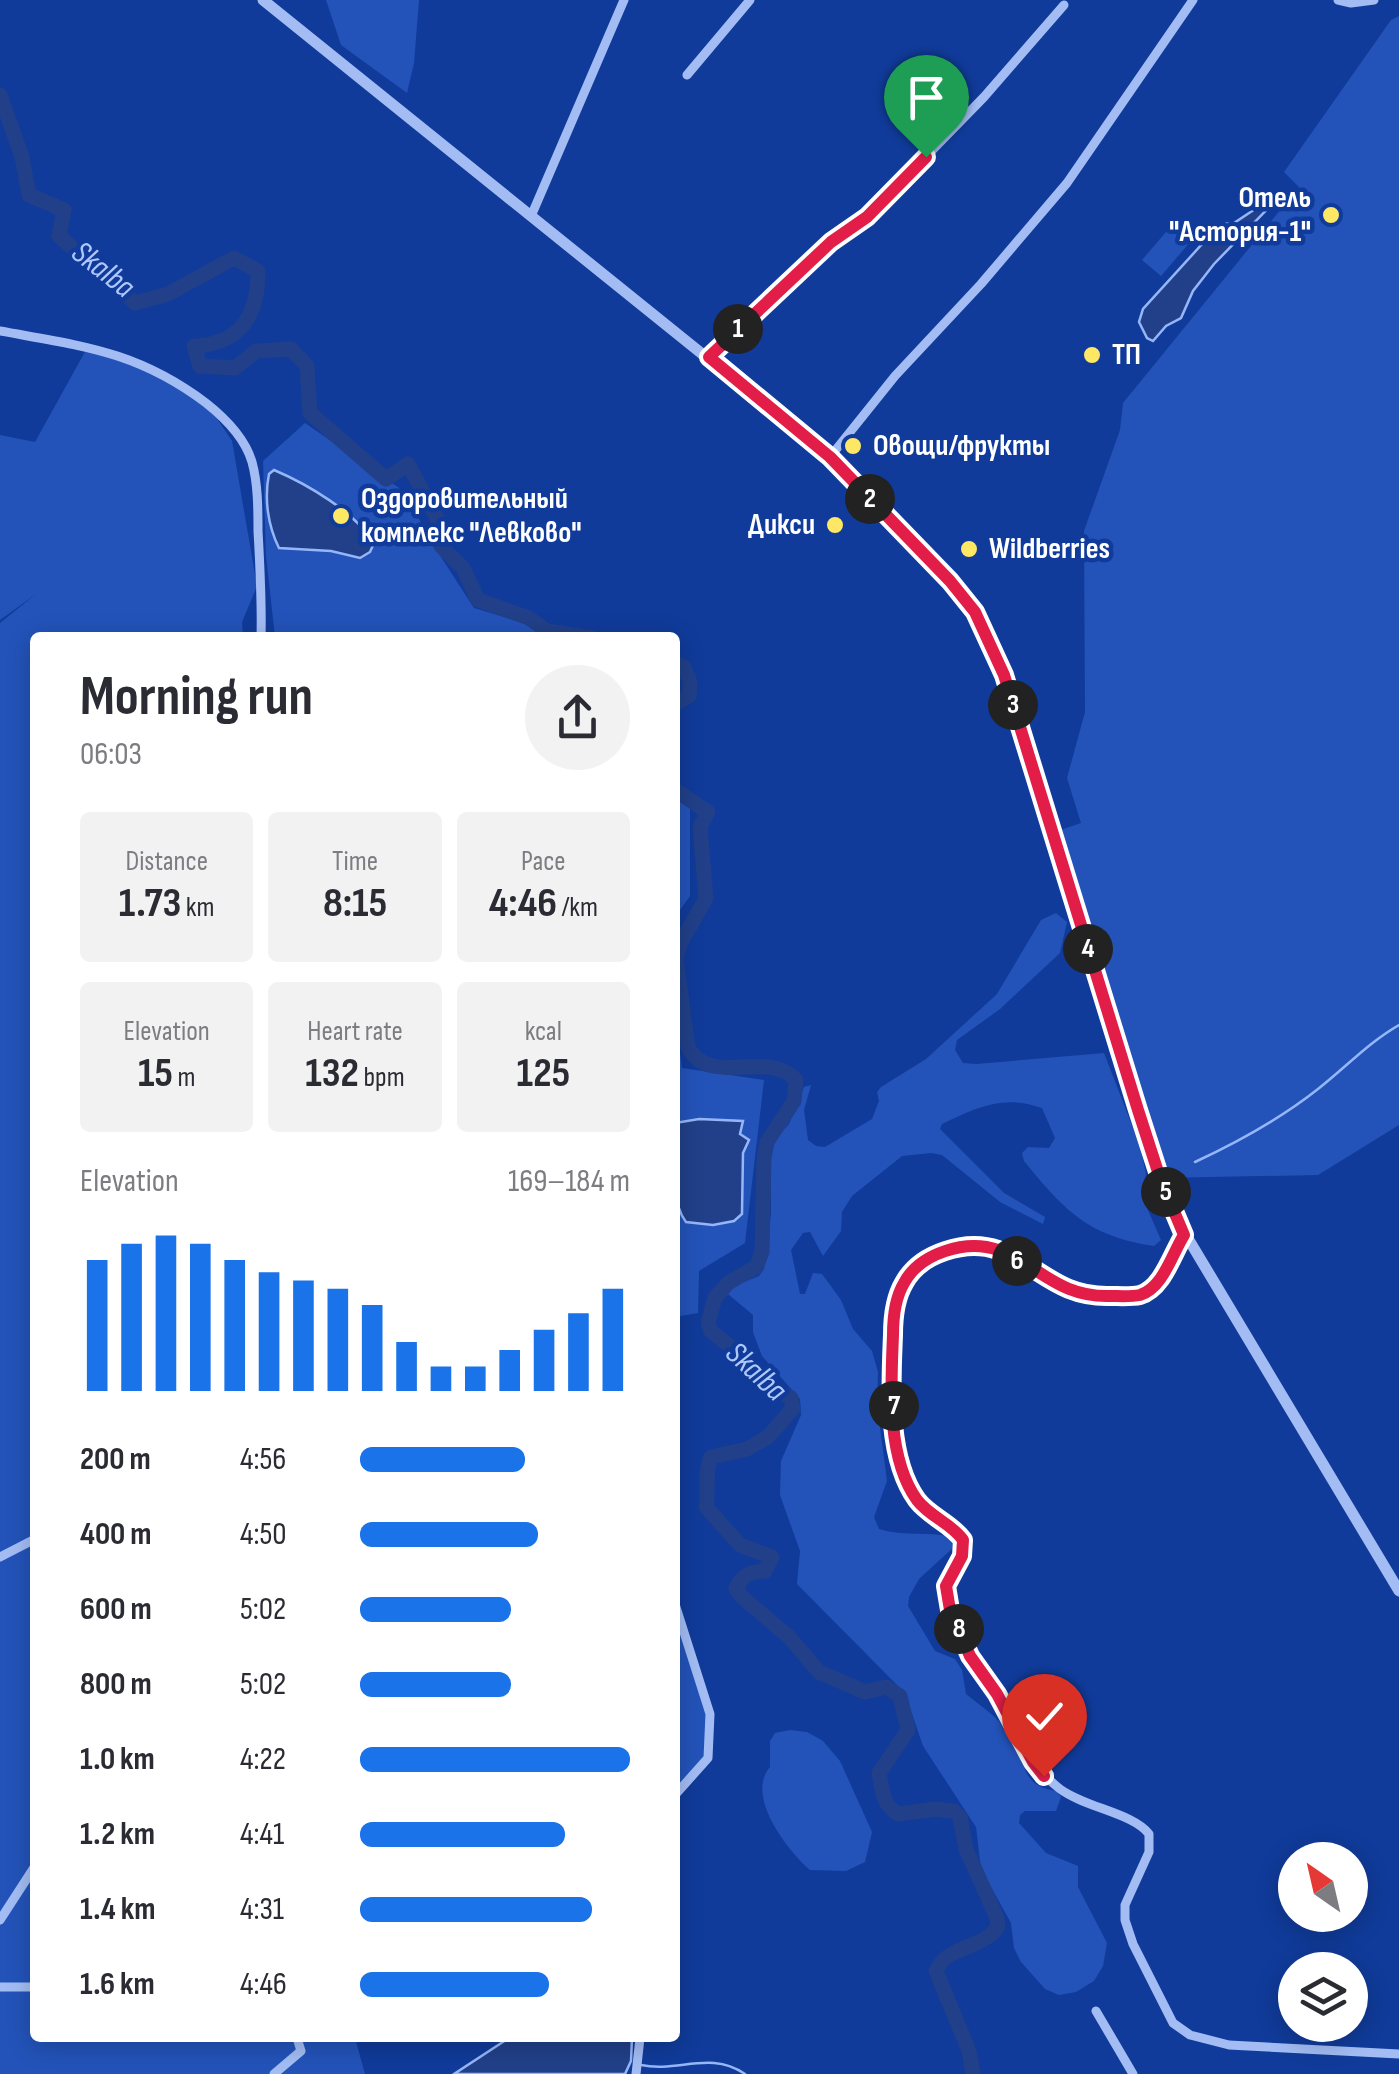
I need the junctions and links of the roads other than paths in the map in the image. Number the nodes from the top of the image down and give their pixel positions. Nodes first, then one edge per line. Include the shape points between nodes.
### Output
1 (264, 0) edge
2 (624, 0) edge
3 (750, 0) edge
4 (1193, 0) edge
5 (1338, 0) edge
6 (1374, 0) edge
7 (1064, 5) dead end
8 (687, 75) dead end
9 (532, 214) junction
10 (0, 331) edge
11 (709, 357) junction
12 (830, 457) junction
13 (261, 632) edge
14 (1184, 1235) junction
15 (30, 1542) edge
16 (0, 1558) edge
17 (1399, 1591) edge
18 (680, 1620) edge
19 (680, 1789) edge
20 (30, 1874) edge
21 (0, 1920) edge
22 (30, 1986) edge
23 (0, 1987) edge
24 (1096, 2011) dead end
25 (298, 2042) edge
26 (640, 2042) edge
27 (1399, 2054) edge
28 (274, 2074) edge
29 (636, 2074) edge
30 (1132, 2074) edge

1 - 9 street
2 - 9 street
3 - 8 street
4 - 12 street via 1067,182
5 - 6 street
7 - 11 street via 867,217 831,242
9 - 11 street
10 - 13 street via 140,362 178,382 238,434 252,461
11 - 12 street
12 - 14 street via 950,581 994,648 1160,1178
14 - 17 street
14 - 27 street via 1157,1285 1141,1294 1083,1295 1003,1252 977,1246 949,1250 916,1267 904,1280 893,1324 901,1464 921,1504 963,1540 946,1586 950,1610 1033,1762 1060,1790 1132,1820 1149,1834 1125,1920 1174,2023 1230,2045
15 - 16 street
18 - 19 street via 710,1714 708,1758
20 - 21 street
22 - 23 street
24 - 30 street
25 - 28 street via 301,2051
26 - 29 street

